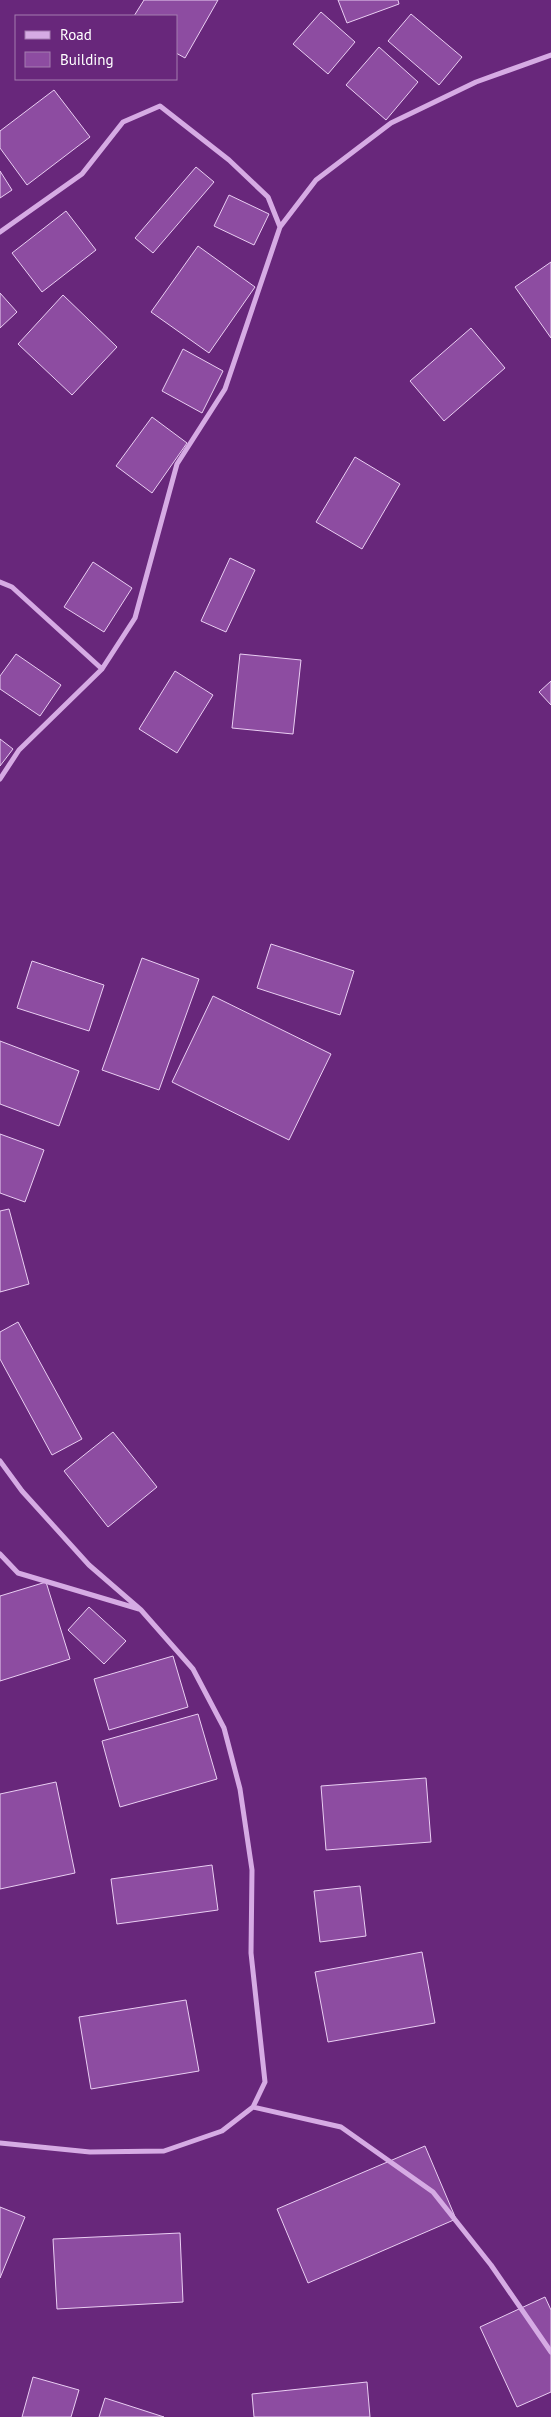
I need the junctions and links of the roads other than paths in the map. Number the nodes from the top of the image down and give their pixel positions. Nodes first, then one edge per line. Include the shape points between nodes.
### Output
1 (551, 56) edge
2 (280, 227) junction
3 (0, 232) edge
4 (0, 582) edge
5 (102, 669) junction
6 (0, 780) edge
7 (0, 1461) edge
8 (0, 1554) edge
9 (141, 1610) junction
10 (253, 2107) junction
11 (0, 2143) edge
12 (551, 2352) edge

1 - 2 street via 476,82 391,124 316,180
2 - 3 street via 268,197 229,160 160,106 123,122 82,174
2 - 5 street via 225,389 177,464 135,618
4 - 5 street via 12,587
5 - 6 street via 19,750
7 - 9 street via 22,1492 89,1565
8 - 9 street via 18,1573
9 - 10 street via 193,1670 224,1728 240,1788 252,1870 252,1954 266,2082
10 - 11 street via 222,2131 164,2152 90,2152
10 - 12 street via 341,2127 433,2192 491,2265

